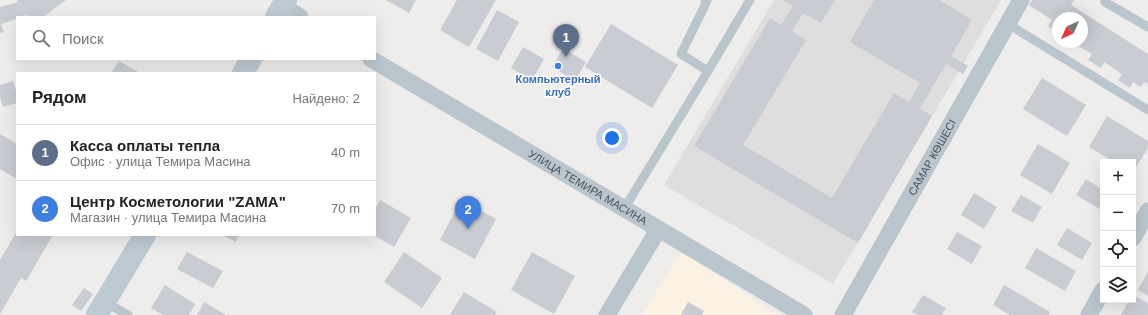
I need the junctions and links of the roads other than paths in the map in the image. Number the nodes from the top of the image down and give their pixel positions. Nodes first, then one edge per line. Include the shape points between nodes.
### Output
1 (705, 0) edge
2 (750, 0) edge
3 (1021, 0) edge
4 (1106, 0) edge
5 (1008, 24) junction
6 (1148, 28) edge
7 (250, 60) edge
8 (373, 60) edge
9 (708, 71) junction
10 (244, 72) edge
11 (1148, 110) edge
12 (624, 209) junction
13 (1148, 211) edge
14 (658, 230) junction
15 (1136, 233) edge
16 (144, 236) edge
17 (1100, 295) edge
18 (101, 308) edge
19 (128, 315) edge
20 (607, 315) edge
21 (804, 315) edge
22 (843, 315) edge
23 (1089, 315) edge

1 - 9 lane via 681,54
2 - 9 lane
3 - 5 street, САМАР КӨШЕСІ
4 - 6 lane via 1105,2
5 - 11 lane
5 - 22 street, САМАР КӨШЕСІ
7 - 10 street
8 - 12 street, УЛИЦА ТЕМИРА МАСИНА
9 - 12 lane
12 - 14 street, УЛИЦА ТЕМИРА МАСИНА
13 - 15 street
14 - 20 street
14 - 21 street, УЛИЦА ТЕМИРА МАСИНА
16 - 18 street
17 - 23 street
18 - 19 lane

